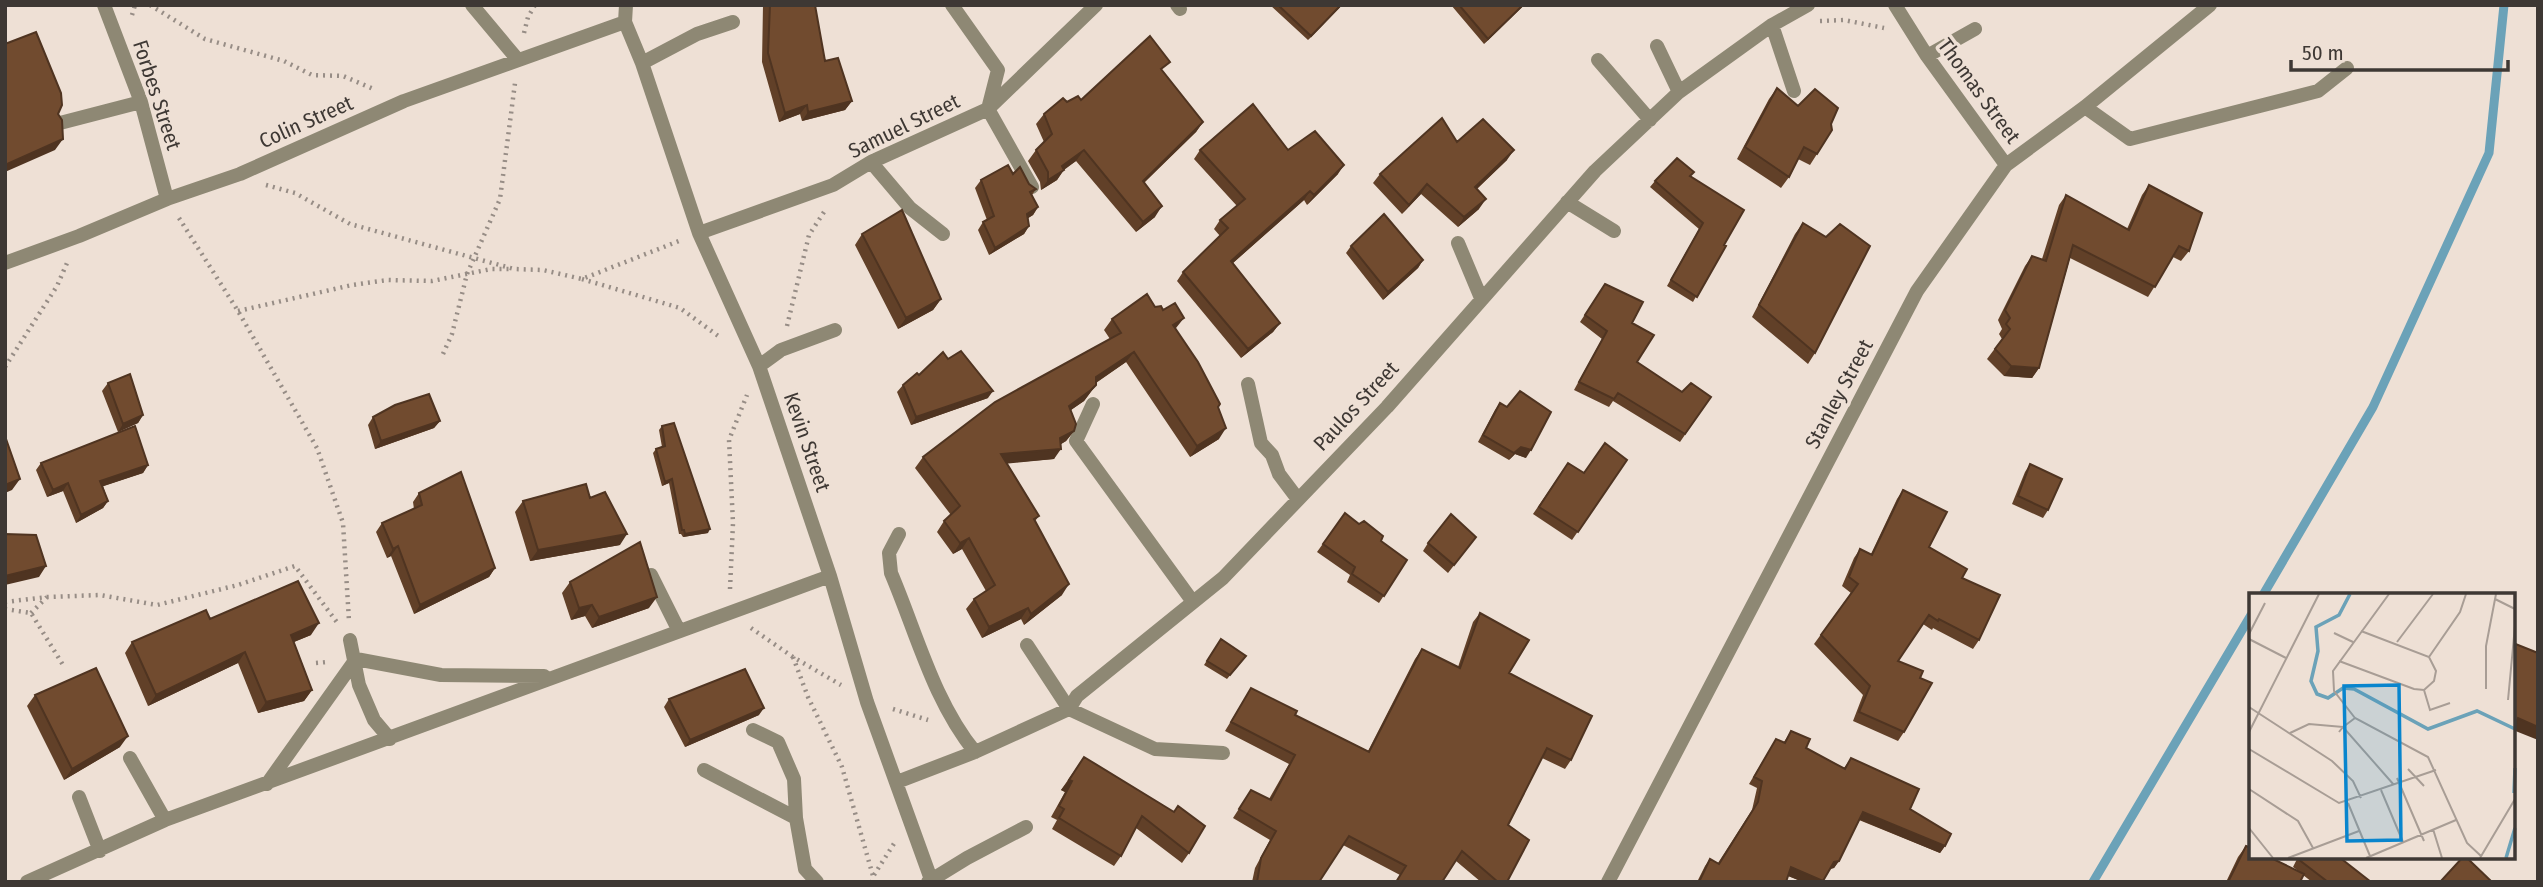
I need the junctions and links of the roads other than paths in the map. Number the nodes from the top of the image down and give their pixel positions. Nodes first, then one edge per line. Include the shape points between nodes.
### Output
1 (104, 5) edge
2 (472, 5) edge
3 (626, 5) edge
4 (952, 5) edge
5 (1808, 5) edge
6 (2210, 5) edge
7 (1091, 7) edge
8 (1899, 11) edge
9 (625, 22) junction
10 (733, 22) dead end
11 (1772, 25) junction
12 (1975, 29) dead end
13 (1657, 46) dead end
14 (1927, 56) junction
15 (518, 60) junction
16 (1598, 60) dead end
17 (642, 63) junction
18 (2347, 68) dead end
19 (1794, 91) dead end
20 (1679, 92) junction
21 (141, 102) junction
22 (2085, 107) junction
23 (988, 109) junction
24 (1650, 120) junction
25 (60, 123) edge
26 (871, 162) junction
27 (2006, 165) junction
28 (1032, 187) edge
29 (167, 199) junction
30 (1567, 202) junction
31 (1614, 231) dead end
32 (699, 233) junction
33 (943, 234) dead end
34 (1458, 243) dead end
35 (5, 263) edge
36 (1481, 298) junction
37 (835, 330) dead end
38 (759, 366) junction
39 (1248, 384) dead end
40 (1093, 404) edge
41 (1297, 498) junction
42 (899, 534) dead end
43 (651, 575) edge
44 (830, 576) junction
45 (1193, 602) junction
46 (679, 631) junction
47 (350, 640) road end
48 (1027, 645) dead end
49 (356, 659) junction
50 (553, 676) junction
51 (1069, 709) junction
52 (752, 730) edge
53 (390, 739) junction
54 (975, 752) junction
55 (1223, 752) dead end
56 (130, 758) edge
57 (705, 770) dead end
58 (897, 782) junction
59 (267, 784) junction
60 (79, 797) dead end
61 (796, 818) junction
62 (165, 821) junction
63 (1026, 827) dead end
64 (100, 851) junction
65 (931, 881) edge
66 (27, 882) edge
67 (817, 882) edge
68 (1608, 882) edge

1 - 21 street, Forbes Street
2 - 15 street
3 - 9 street
4 - 23 street via 998,70
5 - 11 street, Paulos Street
6 - 22 street, Stanley Street
7 - 23 street, Samuel Street
8 - 14 street, Thomas Street
9 - 15 street, Colin Street
9 - 17 street, Kevin Street
10 - 17 street via 696,34
11 - 19 street
11 - 20 street, Paulos Street
12 - 14 street
13 - 20 street
14 - 27 street, Thomas Street
15 - 29 street, Colin Street via 404,102 240,174
16 - 24 street
17 - 32 street, Kevin Street
18 - 22 street via 2318,90 2130,139
20 - 24 street, Paulos Street
21 - 25 street
21 - 29 street, Forbes Street
22 - 27 street, Stanley Street
23 - 26 street, Samuel Street
23 - 28 street
24 - 30 street, Paulos Street
26 - 32 street, Samuel Street via 834,185
26 - 33 street via 910,208
27 - 68 street, Stanley Street via 1917,291
29 - 35 street, Colin Street
30 - 31 street
30 - 36 street, Paulos Street
32 - 38 street, Kevin Street
34 - 36 street
36 - 41 street, Paulos Street via 1387,407
37 - 38 street via 781,350
38 - 44 street, Kevin Street
39 - 41 street via 1261,443
40 - 45 street via 1076,441
41 - 45 street, Paulos Street via 1223,578
42 - 54 street via 889,553 891,573 935,686 957,730
43 - 46 street
44 - 46 street
44 - 58 street, Kevin Street via 867,702
45 - 51 street, Paulos Street via 1077,696
46 - 50 street
47 - 49 street
48 - 51 street
49 - 50 street via 441,675
49 - 53 street via 359,685 374,720
49 - 59 street
50 - 53 street
51 - 54 street, Paulos Street
51 - 55 street via 1155,749
52 - 61 street via 778,742 794,779
53 - 59 street
54 - 58 street, Paulos Street
56 - 62 street
57 - 61 street
58 - 65 street, Kevin Street
59 - 62 street
60 - 64 street
61 - 67 street via 805,869
62 - 64 street
63 - 65 street
64 - 66 street

